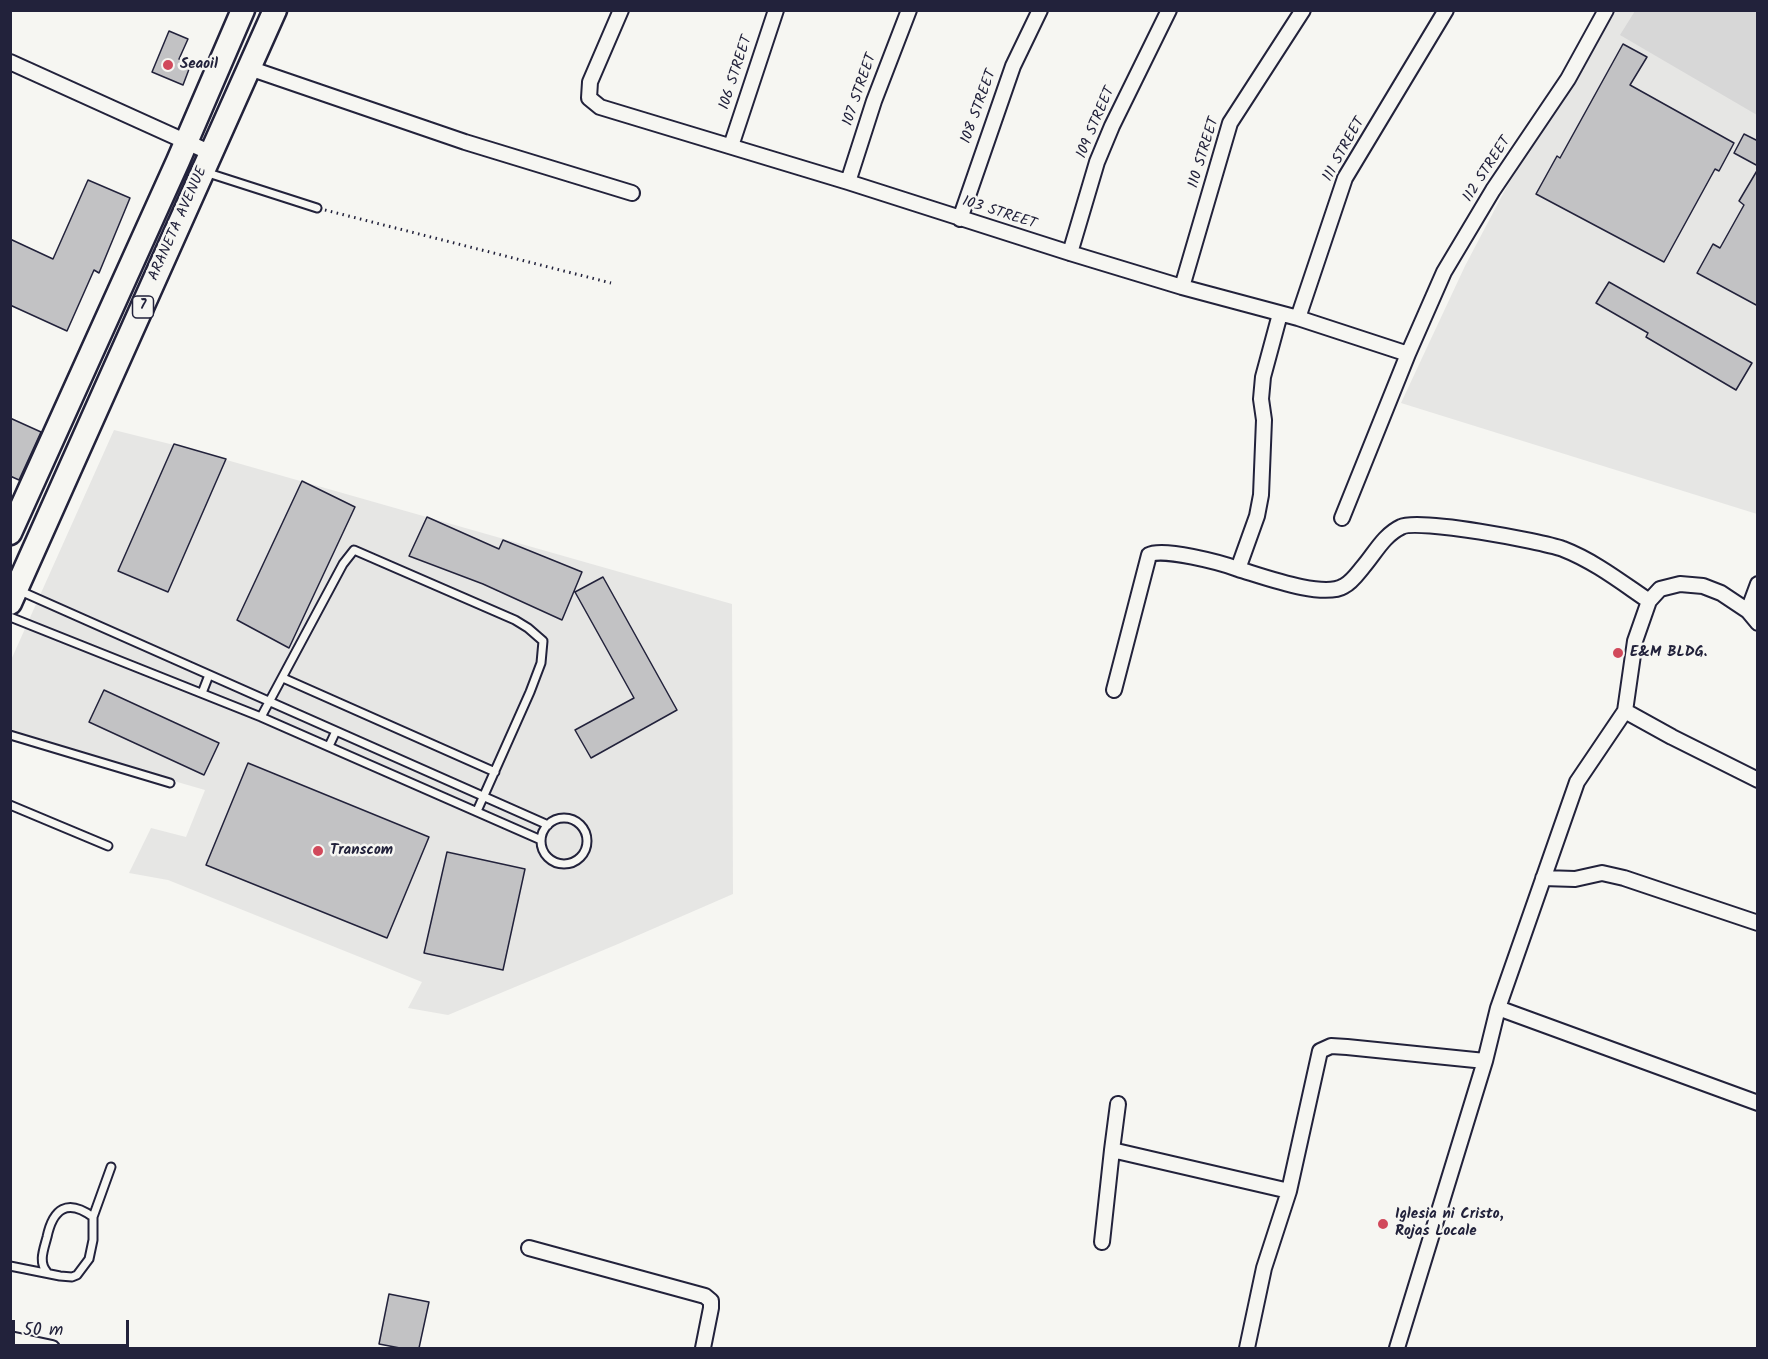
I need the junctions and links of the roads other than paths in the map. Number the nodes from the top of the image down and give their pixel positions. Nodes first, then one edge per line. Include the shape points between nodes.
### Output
1 (243, 10) edge
2 (275, 10) edge
3 (621, 10) edge
4 (776, 10) edge
5 (909, 10) edge
6 (1040, 10) edge
7 (1169, 10) edge
8 (1303, 10) edge
9 (1446, 10) edge
10 (1606, 10) edge
11 (10, 62) edge
12 (249, 68) junction
13 (186, 142) junction
14 (731, 146) junction
15 (207, 162) junction
16 (848, 182) junction
17 (632, 194) dead end
18 (317, 208) road end
19 (960, 219) junction
20 (1070, 253) junction
21 (122, 285) junction
22 (1182, 286) junction
23 (148, 296) junction
24 (1280, 314) junction
25 (1298, 318) junction
26 (1408, 354) junction
27 (1342, 518) dead end
28 (10, 533) edge
29 (1238, 569) junction
30 (1758, 584) edge
31 (13, 593) edge
32 (1649, 601) junction
33 (1748, 611) junction
34 (10, 617) edge
35 (1758, 623) edge
36 (209, 675) junction
37 (283, 678) junction
38 (1114, 690) dead end
39 (201, 693) junction
40 (268, 701) junction
41 (1625, 711) junction
42 (261, 717) junction
43 (336, 731) junction
44 (10, 735) edge
45 (329, 746) junction
46 (377, 749) junction
47 (370, 764) junction
48 (495, 772) junction
49 (1758, 780) edge
50 (170, 783) dead end
51 (484, 796) junction
52 (10, 805) edge
53 (477, 811) junction
54 (548, 825) junction
55 (541, 840) junction
56 (108, 846) dead end
57 (1543, 878) junction
58 (1758, 923) edge
59 (1498, 1008) junction
60 (1485, 1061) junction
61 (1758, 1103) edge
62 (1118, 1104) dead end
63 (1112, 1150) junction
64 (111, 1167) dead end
65 (1289, 1191) junction
66 (93, 1217) junction
67 (1102, 1242) dead end
68 (529, 1248) dead end
69 (10, 1266) edge
70 (47, 1272) junction
71 (10, 1339) edge
72 (52, 1348) edge
73 (702, 1348) edge
74 (1247, 1348) edge
75 (1397, 1348) edge

1 - 13 main road, ARANETA AVENUE / 7
2 - 12 main road, ARANETA AVENUE / 7
3 - 14 street, 103 STREET via 590,82 591,101
4 - 14 street, 106 STREET
5 - 16 street, 107 STREET
6 - 19 street, 108 STREET via 1013,66
7 - 20 street, 109 STREET via 1097,162
8 - 22 street, 110 STREET via 1230,123
9 - 25 street, 111 STREET via 1345,178
10 - 26 street, 112 STREET via 1562,87 1444,272
11 - 13 street
12 - 15 main road, ARANETA AVENUE / 7
12 - 17 street
13 - 15 street
13 - 21 main road, ARANETA AVENUE / 7
14 - 16 street, 103 STREET
15 - 18 lane
15 - 23 main road, ARANETA AVENUE / 7
16 - 19 street, 103 STREET
19 - 20 street, 103 STREET
20 - 22 street, 103 STREET
21 - 23 main road
21 - 28 main road, ARANETA AVENUE / 7
22 - 24 street, 103 STREET
23 - 31 main road, ARANETA AVENUE / 7
24 - 25 street, 103 STREET
24 - 29 street via 1262,388 1261,495
25 - 26 street, 103 STREET
26 - 27 street, 112 STREET
29 - 32 street via 1317,590 1334,590 1345,586 1388,536 1402,526 1440,525 1562,549 1591,562
29 - 38 street via 1216,561 1158,552 1149,555
30 - 33 street
31 - 36 lane
32 - 33 street via 1660,589 1680,584 1703,586
32 - 41 street via 1635,641
33 - 35 street
34 - 39 lane
36 - 39 lane
36 - 40 lane
37 - 40 lane
37 - 48 lane
37 - 48 lane via 354,550 507,617 543,641 541,663
39 - 42 lane
40 - 42 lane
40 - 43 lane
41 - 49 street
41 - 57 street via 1577,782
42 - 45 lane
43 - 45 lane
43 - 46 lane
44 - 50 lane
45 - 47 lane
46 - 47 lane
46 - 51 lane
47 - 53 lane
48 - 51 lane
51 - 53 lane
51 - 54 lane
52 - 56 lane
53 - 55 lane
54 - 55 lane
54 - 55 lane via 567,818 576,821 587,836 587,846 581,857 570,864 546,856
57 - 58 street via 1575,879 1602,873
57 - 59 street
59 - 60 street
59 - 61 street
60 - 65 street via 1331,1046 1320,1051
60 - 75 street
62 - 63 street
63 - 65 street
63 - 67 street
64 - 66 lane
65 - 74 street via 1264,1268
66 - 70 lane via 89,1259 81,1271 72,1277
66 - 70 lane via 72,1208 56,1213 42,1258
68 - 73 street via 705,1296 711,1301 711,1308
69 - 70 lane
71 - 72 street

